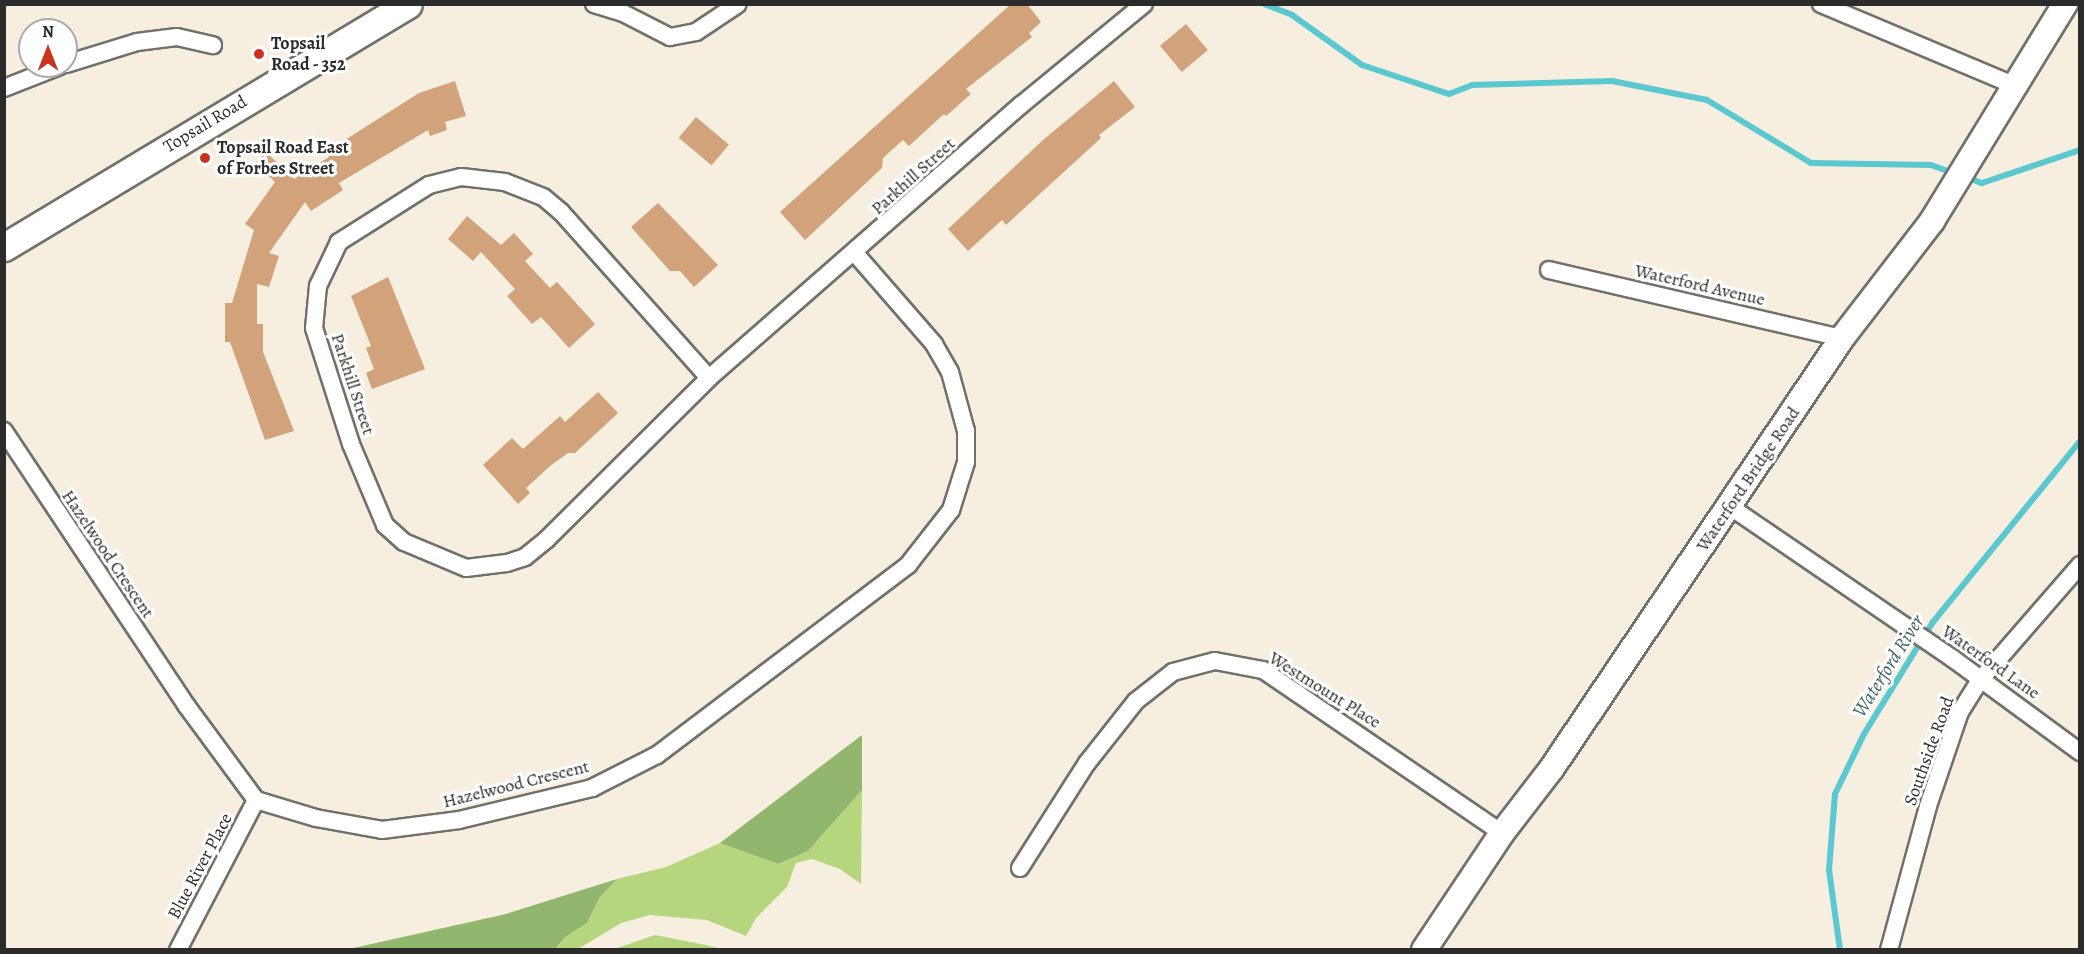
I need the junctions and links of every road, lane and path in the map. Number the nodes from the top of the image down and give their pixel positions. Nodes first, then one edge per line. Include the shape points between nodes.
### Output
1 (408, 4) edge
2 (594, 4) edge
3 (738, 4) edge
4 (1144, 4) edge
5 (1821, 4) edge
6 (2065, 4) edge
7 (213, 45) dead end
8 (78, 60) edge
9 (29, 78) edge
10 (2018, 87) junction
11 (4, 88) edge
12 (4, 247) edge
13 (855, 253) junction
14 (1549, 270) dead end
15 (1842, 338) junction
16 (709, 378) junction
17 (4, 431) edge
18 (1729, 506) junction
19 (2079, 565) edge
20 (1981, 679) junction
21 (2079, 752) edge
22 (256, 800) junction
23 (1502, 832) junction
24 (1020, 868) dead end
25 (178, 950) edge
26 (1424, 950) edge
27 (1889, 950) edge

1 - 12 main road, Topsail Road
2 - 3 street via 623,13 670,37 696,32
4 - 13 street, Parkhill Street via 1022,105
5 - 10 street
6 - 10 main road, Waterford Bridge Road
7 - 8 street via 177,37 147,40
9 - 11 street
10 - 15 main road, Waterford Bridge Road via 1932,221
13 - 16 street, Parkhill Street
13 - 22 street, Hazelwood Crescent via 934,344 961,402 966,462 951,510 908,565 657,755 592,788 459,820 382,830 316,818
14 - 15 street, Waterford Avenue
15 - 18 main road, Waterford Bridge Road
16 - 16 street, Parkhill Street via 525,557 487,568 466,568 404,542 385,525 351,444 314,328 318,286 339,242 429,185 461,177 505,182 543,197 561,212
17 - 22 street, Hazelwood Crescent via 180,696
18 - 20 street, Waterford Lane
18 - 23 main road, Waterford Bridge Road via 1552,768
19 - 20 street, Southside Road
20 - 21 street, Waterford Lane
20 - 27 street, Southside Road via 1960,712 1928,806
22 - 25 street, Blue River Place
23 - 24 street, Westmount Place via 1263,670 1215,661 1173,672 1136,701 1087,763
23 - 26 main road, Waterford Bridge Road

